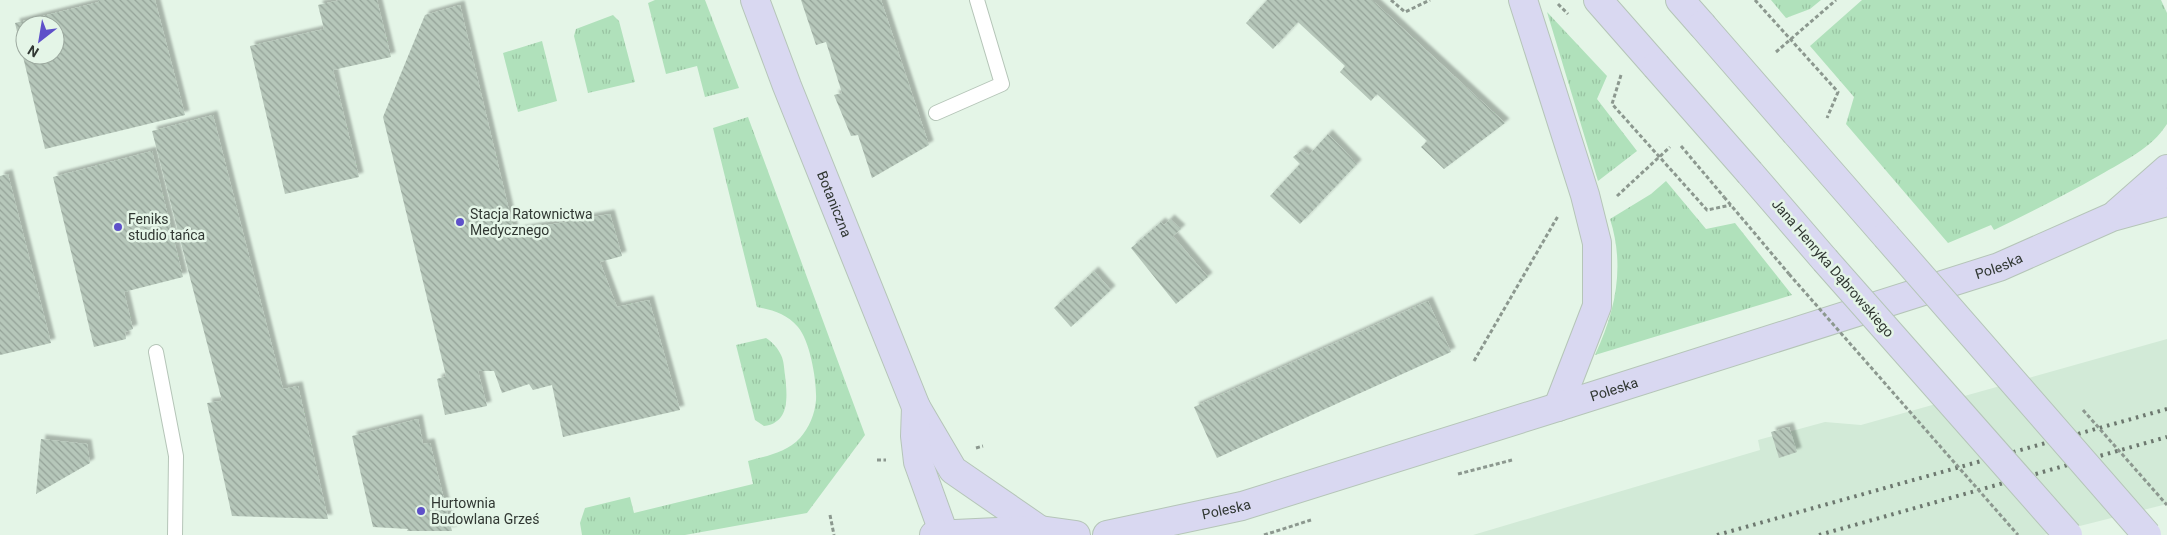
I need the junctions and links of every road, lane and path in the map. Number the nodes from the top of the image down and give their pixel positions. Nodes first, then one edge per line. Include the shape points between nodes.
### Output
1 (755, 0) edge
2 (977, 0) edge
3 (1391, 0) edge
4 (1430, 0) edge
5 (1523, 0) edge
6 (1598, 0) edge
7 (1755, 0) edge
8 (1836, 0) edge
9 (1688, 8) edge
10 (1790, 39) junction
11 (1776, 52) dead end
12 (1621, 74) dead end
13 (936, 113) dead end
14 (1827, 118) dead end
15 (1670, 148) dead end
16 (1659, 156) junction
17 (2167, 169) edge
18 (1724, 197) dead end
19 (2167, 202) edge
20 (1731, 205) junction
21 (1588, 208) junction
22 (2112, 217) junction
23 (156, 352) dead end
24 (1474, 361) dead end
25 (916, 407) junction
26 (1558, 407) junction
27 (953, 470) junction
28 (830, 515) dead end
29 (1040, 530) junction
30 (941, 534) edge
31 (175, 535) edge
32 (834, 535) edge
33 (1076, 535) edge
34 (1107, 535) edge
35 (2018, 535) edge
36 (2068, 535) edge
37 (2147, 535) edge

1 - 25 main road, Botaniczna
2 - 13 lane via 1002,84
3 - 4 path via 1405,12
5 - 21 main road
6 - 36 main road, Jana Henryka Dąbrowskiego, bridge
7 - 10 path
8 - 10 path
9 - 37 main road, bridge
10 - 11 path
10 - 14 path via 1838,92
12 - 16 path via 1612,104
15 - 16 path
16 - 20 path via 1706,210
16 - 21 path via 1617,196
17 - 22 main road, Poleska
18 - 20 path
19 - 22 main road, Poleska
20 - 35 path, bridge
21 - 24 path via 1559,214
21 - 26 main road via 1597,243 1597,306
22 - 26 main road, Poleska via 1998,267
23 - 31 lane via 176,456
25 - 27 main road, Botaniczna
25 - 30 main road, Botaniczna via 918,462
26 - 34 main road, Poleska via 1242,506
27 - 29 main road, Botaniczna
27 - 30 main road
28 - 32 path
29 - 30 main road
29 - 33 main road

